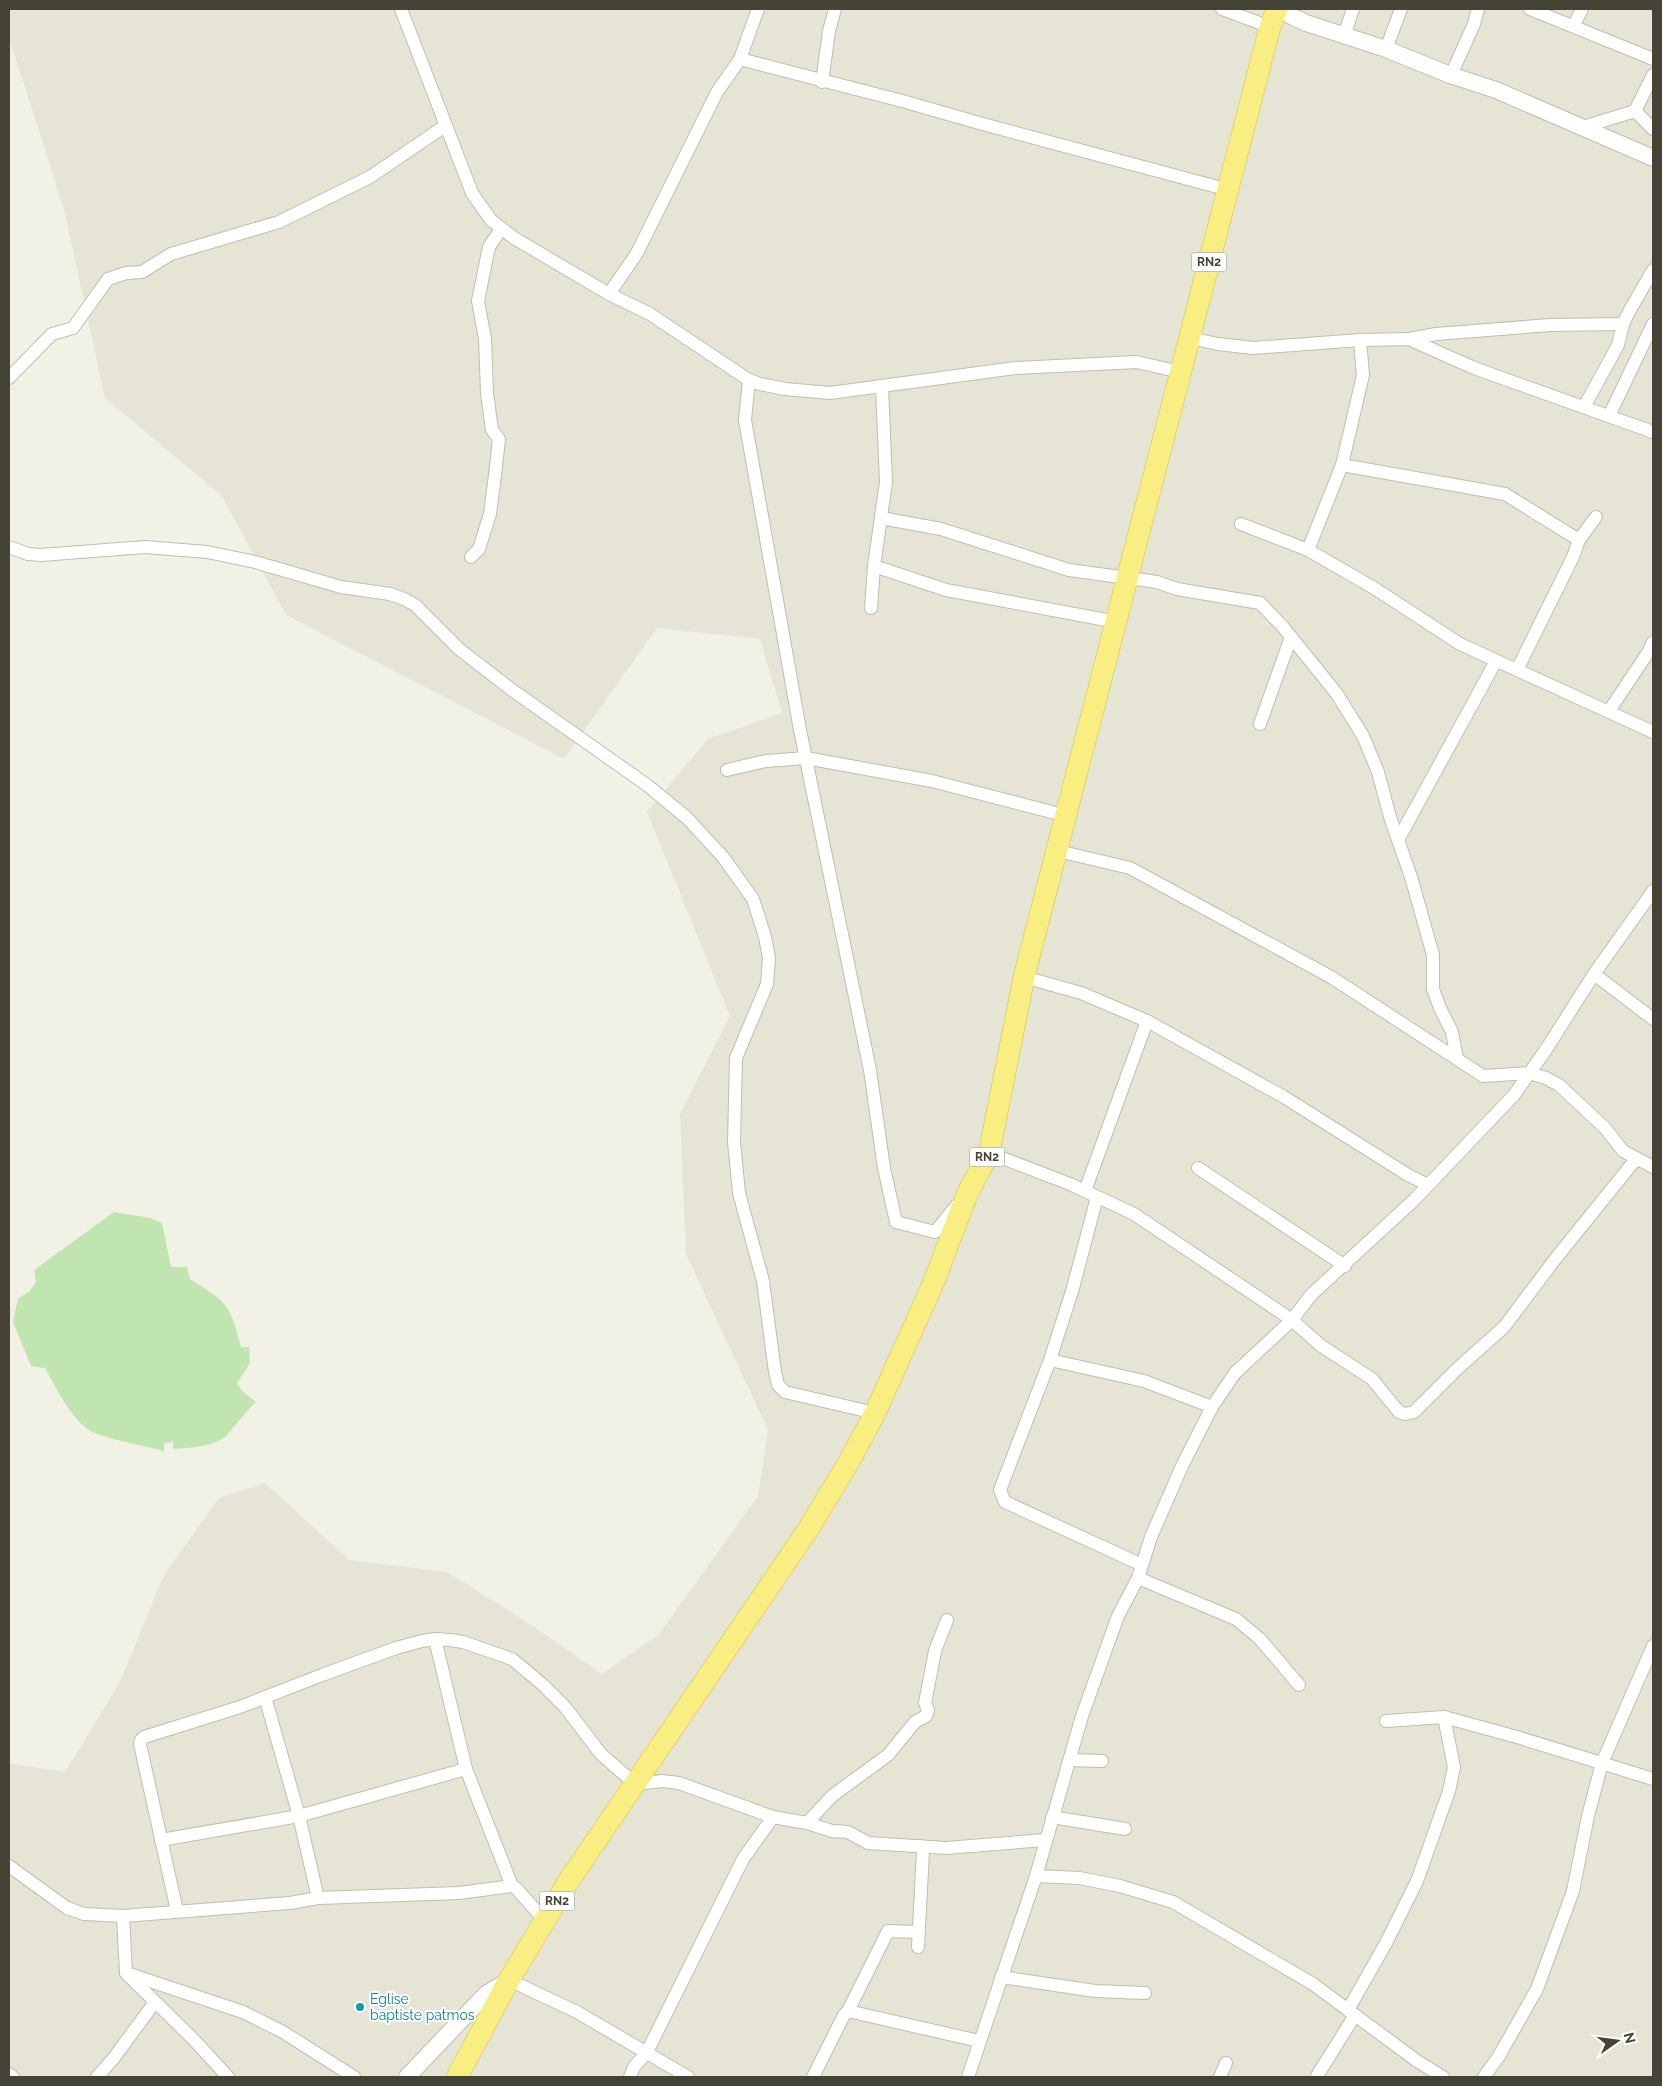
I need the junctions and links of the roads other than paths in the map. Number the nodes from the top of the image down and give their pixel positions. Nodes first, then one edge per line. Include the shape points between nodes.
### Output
1 (402, 9) edge
2 (758, 9) edge
3 (835, 9) edge
4 (1222, 9) edge
5 (1353, 9) edge
6 (1402, 9) edge
7 (1478, 9) edge
8 (1534, 9) edge
9 (1582, 9) edge
10 (1275, 15) edge
11 (1574, 25) junction
12 (1344, 36) junction
13 (1386, 49) junction
14 (1653, 59) edge
15 (740, 60) junction
16 (1451, 75) junction
17 (1653, 75) edge
18 (822, 82) junction
19 (1635, 111) junction
20 (445, 126) junction
21 (1583, 127) junction
22 (1653, 130) edge
23 (1653, 158) edge
24 (1229, 190) junction
25 (501, 229) junction
26 (1653, 270) edge
27 (609, 294) junction
28 (1623, 324) junction
29 (1653, 324) edge
30 (1190, 338) junction
31 (1409, 339) junction
32 (1360, 340) junction
33 (1180, 372) junction
34 (9, 378) edge
35 (749, 380) junction
36 (882, 386) junction
37 (1584, 407) junction
38 (1609, 416) junction
39 (1653, 432) edge
40 (1342, 465) junction
41 (1596, 517) dead end
42 (881, 518) junction
43 (1241, 524) dead end
44 (1579, 540) junction
45 (9, 547) edge
46 (1308, 550) junction
47 (470, 557) dead end
48 (874, 566) junction
49 (1128, 578) junction
50 (871, 608) dead end
51 (1117, 622) junction
52 (1291, 637) junction
53 (1653, 642) edge
54 (1496, 662) junction
55 (1517, 670) junction
56 (1608, 711) junction
57 (1260, 724) dead end
58 (1653, 732) edge
59 (806, 758) junction
60 (727, 770) dead end
61 (1067, 816) junction
62 (1398, 840) junction
63 (1058, 851) junction
64 (1653, 891) edge
65 (1594, 974) junction
66 (1024, 976) junction
67 (1653, 1019) edge
68 (1147, 1021) junction
69 (1457, 1059) junction
70 (1529, 1073) junction
71 (990, 1153) junction
72 (1636, 1159) junction
73 (1653, 1167) edge
74 (1198, 1168) dead end
75 (1428, 1185) junction
76 (968, 1192) junction
77 (1091, 1194) junction
78 (1345, 1266) junction
79 (1292, 1320) junction
80 (1050, 1360) junction
81 (1212, 1407) junction
82 (875, 1413) junction
83 (1140, 1564) junction
84 (1138, 1578) junction
85 (947, 1620) dead end
86 (435, 1639) junction
87 (1653, 1646) edge
88 (1299, 1686) dead end
89 (265, 1697) junction
90 (1444, 1717) junction
91 (1386, 1721) dead end
92 (1069, 1760) junction
93 (1102, 1761) dead end
94 (1602, 1763) junction
95 (466, 1769) junction
96 (1653, 1779) edge
97 (635, 1784) junction
98 (299, 1816) junction
99 (773, 1817) junction
100 (1052, 1817) junction
101 (807, 1823) junction
102 (1125, 1828) dead end
103 (162, 1840) junction
104 (1045, 1840) junction
105 (920, 1846) junction
106 (9, 1866) edge
107 (1036, 1876) junction
108 (512, 1886) junction
109 (318, 1898) junction
110 (177, 1911) junction
111 (123, 1916) junction
112 (545, 1921) junction
113 (918, 1932) junction
114 (918, 1947) dead end
115 (126, 1973) junction
116 (1001, 1976) junction
117 (509, 1980) junction
118 (1145, 1993) dead end
119 (155, 2002) junction
120 (848, 2011) junction
121 (1352, 2012) junction
122 (979, 2041) junction
123 (647, 2052) junction
124 (1226, 2063) dead end
125 (9, 2074) edge
126 (1317, 2076) edge
127 (13, 2077) edge
128 (97, 2077) edge
129 (228, 2077) edge
130 (354, 2077) edge
131 (407, 2077) edge
132 (457, 2077) edge
133 (630, 2077) edge
134 (688, 2077) edge
135 (813, 2077) edge
136 (968, 2077) edge
137 (1220, 2077) edge
138 (1443, 2077) edge
139 (1484, 2077) edge

1 - 20 street
2 - 15 street
3 - 18 street
4 - 10 street
5 - 12 street
6 - 13 street
7 - 16 street
8 - 11 street
9 - 11 street
10 - 12 street
10 - 24 highway, RN2
11 - 14 street
12 - 13 street
13 - 16 street
15 - 18 street
15 - 27 street via 717,92 637,253
16 - 21 street via 1496,90
17 - 19 street
18 - 24 street
19 - 21 street
19 - 22 street
20 - 25 street via 472,193
20 - 34 street via 370,177 279,222 171,254 142,272 108,279 73,328 52,334
21 - 23 street
24 - 30 highway, RN2
25 - 27 street
25 - 47 street via 489,246 478,301 492,430 499,439 490,514 479,549
26 - 28 street
27 - 35 street via 650,314
28 - 31 street via 1550,325
28 - 37 street via 1618,345
29 - 38 street
30 - 32 street via 1253,348
30 - 33 highway, RN2
31 - 32 street
31 - 37 street via 1474,368
32 - 40 street via 1363,375
33 - 36 street via 1137,362 1100,363 1015,368
33 - 49 highway, RN2
35 - 36 street via 809,393
35 - 59 street via 745,420
36 - 42 street via 886,482
37 - 38 street
38 - 39 street
40 - 44 street via 1505,494
40 - 46 street
41 - 44 street
42 - 48 street
42 - 49 street via 941,529 1068,570
43 - 46 street
44 - 55 street
45 - 82 street via 41,555 145,547 207,552 341,587 404,599 415,605 459,649 489,673 593,746 687,818 753,899 769,958 767,984 736,1058 734,1142 739,1193 763,1281 778,1385 785,1392
46 - 54 street via 1460,644
48 - 50 street
48 - 51 street via 946,590
49 - 51 highway, RN2
49 - 52 street via 1260,603
51 - 61 highway, RN2
52 - 57 street
52 - 62 street via 1337,694 1363,736 1378,772
53 - 56 street
54 - 55 street
54 - 62 street
55 - 56 street
56 - 58 street
59 - 60 street via 766,761
59 - 61 street via 932,781
59 - 76 street via 870,1070 884,1168 896,1222 935,1232
61 - 63 highway, RN2
62 - 69 street via 1433,955 1433,989 1452,1032
63 - 66 highway, RN2
63 - 69 street via 1130,868 1331,977
64 - 65 street
65 - 67 street
65 - 70 street
66 - 68 street via 1081,993
66 - 71 highway, RN2
68 - 75 street via 1284,1097
68 - 77 street
69 - 70 street via 1483,1076
70 - 72 street via 1559,1085 1605,1128 1618,1146
70 - 75 street via 1514,1095
71 - 76 highway, RN2
71 - 77 street
72 - 73 street
72 - 79 street via 1504,1327 1414,1412 1399,1412 1372,1380 1320,1345
74 - 78 street
75 - 78 street
76 - 82 highway, RN2 via 933,1284
77 - 79 street via 1134,1214
77 - 80 street via 1073,1288
78 - 79 street via 1311,1295
79 - 81 street via 1235,1372
80 - 81 street via 1144,1381
80 - 83 street via 1000,1490 1001,1497 1005,1502
81 - 83 street via 1182,1466
82 - 97 highway, RN2 via 809,1528
83 - 84 street
84 - 88 street via 1236,1619 1260,1639
84 - 92 street via 1118,1616
85 - 101 street via 935,1651 925,1703 926,1716 914,1722 888,1756 832,1796
86 - 89 street via 396,1648
86 - 95 street
86 - 97 street via 463,1642 512,1659 565,1707 602,1754
87 - 94 street
89 - 98 street
89 - 103 street via 141,1740
90 - 91 street
90 - 94 street
90 - 121 street via 1454,1767 1449,1791 1417,1881
92 - 93 street
92 - 100 street
94 - 96 street
94 - 139 street via 1573,1890 1537,1989
95 - 98 street
95 - 108 street
97 - 99 street via 662,1780 679,1783
97 - 112 highway, RN2
98 - 103 street
98 - 109 street
99 - 101 street
99 - 123 street via 743,1859
100 - 102 street
100 - 104 street
101 - 105 street via 848,1832 868,1842
103 - 110 street
104 - 105 street via 946,1848
104 - 107 street
105 - 113 street
106 - 111 street via 67,1908 84,1914
107 - 116 street
107 - 121 street via 1079,1878 1173,1902 1290,1969
108 - 109 street via 459,1894
108 - 112 street
109 - 110 street
110 - 111 street
111 - 115 street
112 - 117 highway, RN2
113 - 114 street
113 - 120 street via 888,1930
115 - 119 street
115 - 130 street via 243,2012 283,2032
116 - 118 street via 1095,1991
116 - 122 street
117 - 123 street via 577,2012
117 - 131 street via 486,1994
117 - 132 highway, RN2
119 - 128 street
119 - 129 street
120 - 122 street
120 - 135 street
121 - 126 street
121 - 138 street via 1416,2061
122 - 136 street
123 - 133 street
123 - 134 street
124 - 137 street
125 - 127 street

